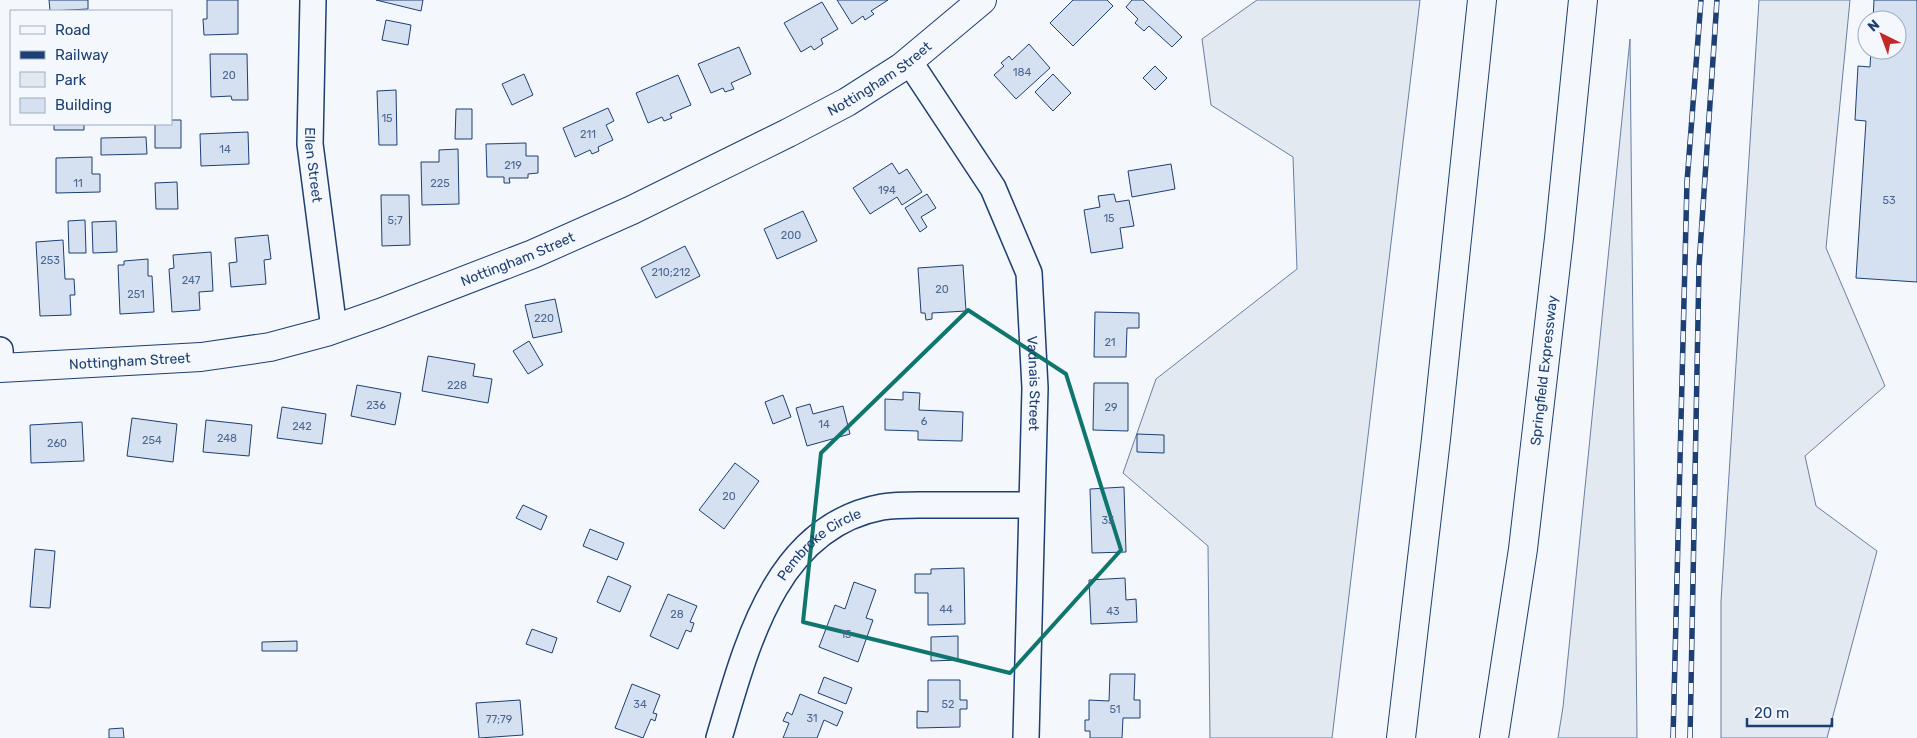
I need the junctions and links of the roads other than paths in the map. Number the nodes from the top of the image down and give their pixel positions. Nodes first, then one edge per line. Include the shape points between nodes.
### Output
1 (314, 0) edge
2 (982, 0) edge
3 (1482, 0) edge
4 (1583, 0) edge
5 (910, 61) junction
6 (334, 329) junction
7 (0, 350) edge
8 (0, 368) edge
9 (1031, 505) junction
10 (719, 738) edge
11 (1026, 738) edge
12 (1401, 738) edge
13 (1494, 738) edge

1 - 6 street, Ellen Street via 310,144
2 - 5 main road, Nottingham Street
3 - 12 main road
4 - 13 main road, Springfield Expressway via 1523,549
5 - 6 main road, Nottingham Street via 847,102 632,210 534,254
5 - 9 street, Vadnais Street via 992,188 1029,273 1035,388
6 - 8 main road, Nottingham Street via 270,347 201,357
7 - 8 street
9 - 10 street, Pembroke Circle via 884,507 847,518 819,535 785,570 770,596 745,653
9 - 11 street, Vadnais Street

